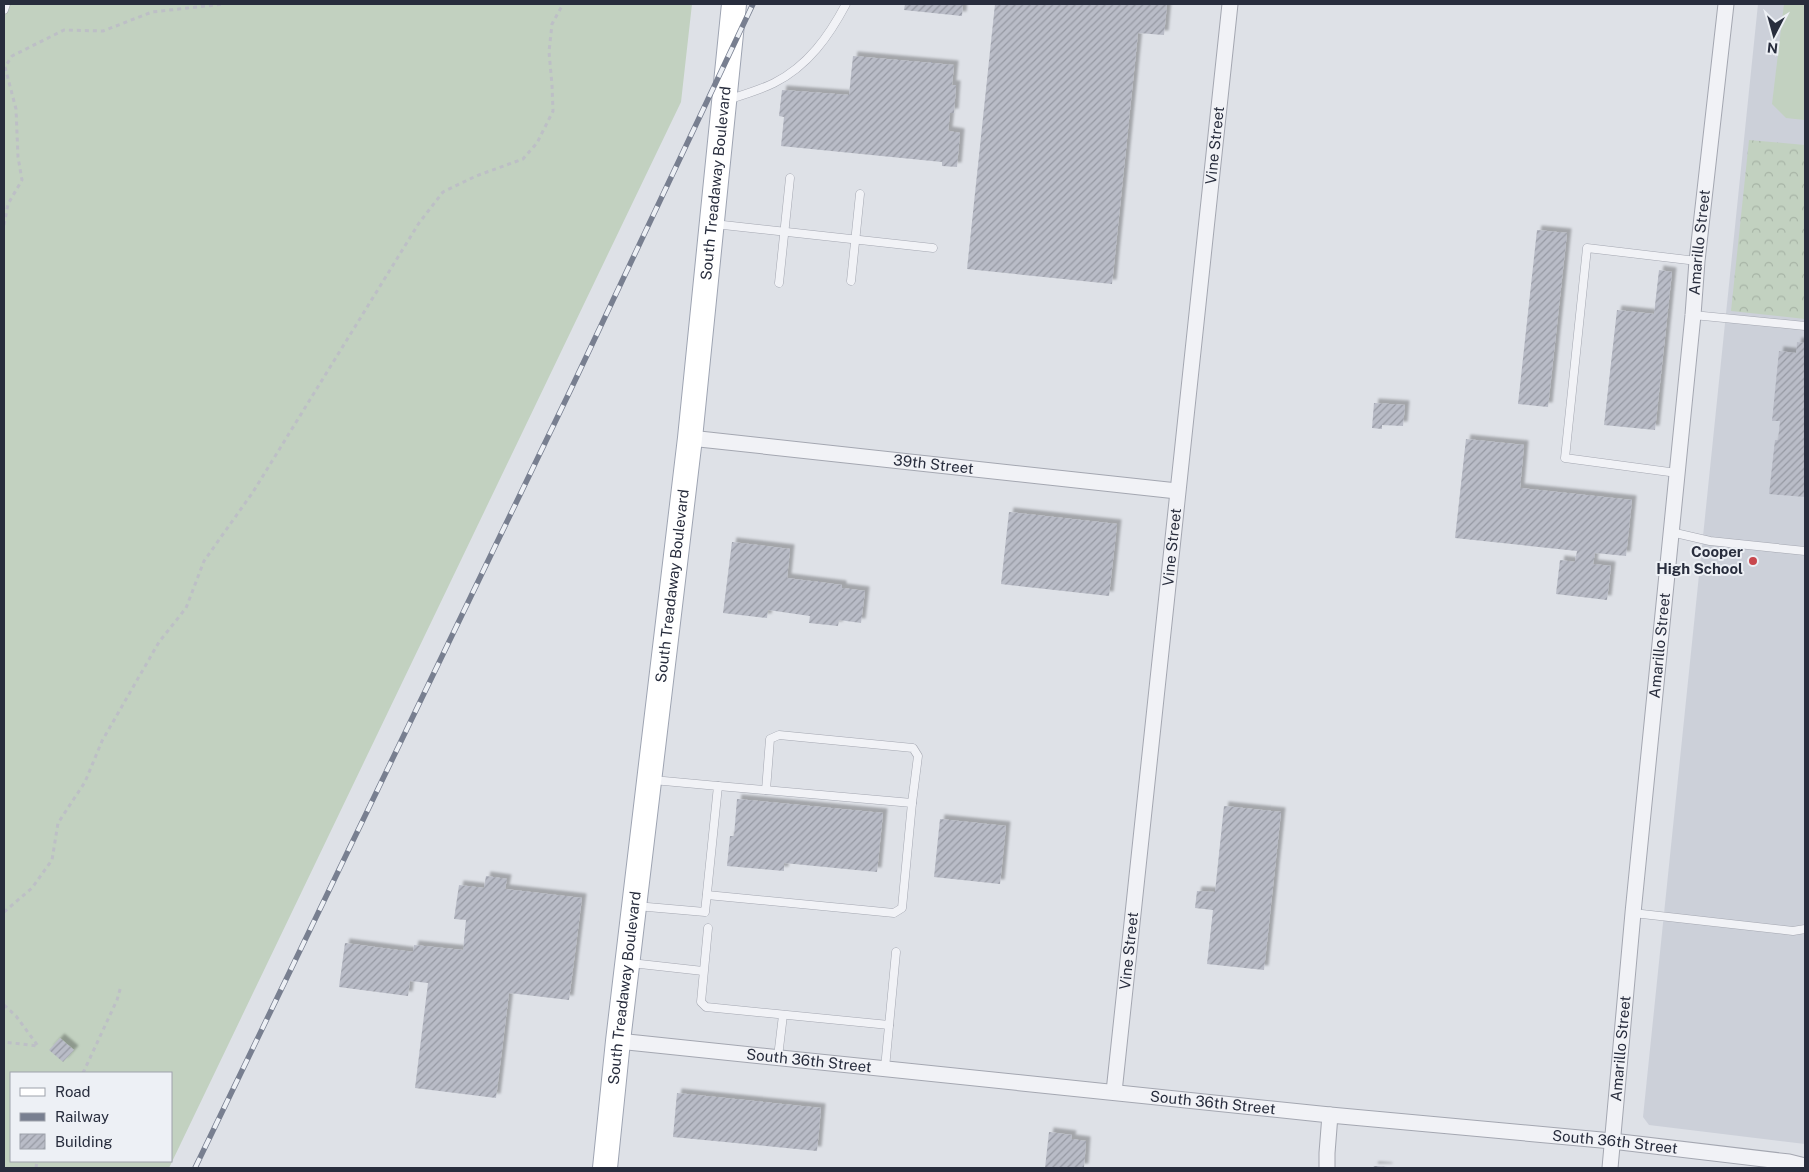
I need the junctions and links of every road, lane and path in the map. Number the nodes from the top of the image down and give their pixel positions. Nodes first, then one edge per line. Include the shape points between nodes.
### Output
1 (6, 4) edge
2 (224, 4) edge
3 (563, 4) edge
4 (734, 4) edge
5 (846, 4) edge
6 (1230, 4) edge
7 (1726, 4) edge
8 (4, 10) edge
9 (725, 101) junction
10 (790, 178) dead end
11 (860, 194) dead end
12 (712, 224) junction
13 (4, 225) edge
14 (784, 232) junction
15 (855, 240) junction
16 (933, 248) dead end
17 (1697, 261) junction
18 (850, 281) dead end
19 (779, 283) dead end
20 (1693, 315) junction
21 (1805, 326) edge
22 (690, 438) junction
23 (1677, 472) junction
24 (1177, 491) junction
25 (1671, 532) junction
26 (1805, 551) edge
27 (650, 779) junction
28 (718, 786) junction
29 (766, 790) junction
30 (912, 802) junction
31 (707, 895) junction
32 (634, 906) junction
33 (4, 912) edge
34 (1633, 913) junction
35 (708, 928) dead end
36 (1805, 929) edge
37 (896, 952) dead end
38 (628, 963) junction
39 (703, 971) junction
40 (121, 986) dead end
41 (4, 1005) edge
42 (783, 1015) junction
43 (889, 1026) junction
44 (618, 1041) junction
45 (4, 1042) edge
46 (778, 1057) junction
47 (885, 1068) junction
48 (83, 1072) edge
49 (1114, 1092) junction
50 (1330, 1115) junction
51 (1612, 1141) junction
52 (1805, 1166) edge
53 (605, 1168) edge
54 (1327, 1168) edge
55 (1610, 1168) edge

1 - 8 lane
2 - 13 path via 152,12 103,31 64,30 12,56 5,67 16,109 22,180 8,204
3 - 33 path via 552,24 549,52 553,111 537,143 523,159 443,192 419,223 253,492 204,561 186,608 158,642 102,741 84,782 58,823 52,860 32,888
4 - 9 main road, South Treadaway Boulevard
5 - 9 lane via 826,39 796,68 774,83
6 - 24 street, Vine Street
7 - 17 street, Amarillo Street
9 - 12 main road, South Treadaway Boulevard
10 - 14 lane
11 - 15 lane
12 - 14 lane
12 - 22 main road, South Treadaway Boulevard
14 - 15 lane
14 - 19 lane
15 - 16 lane
15 - 18 lane
17 - 20 street, Amarillo Street
17 - 23 lane via 1587,248 1565,458
20 - 21 lane
20 - 23 street, Amarillo Street
22 - 24 street, 39th Street
22 - 27 main road, South Treadaway Boulevard
23 - 25 street, Amarillo Street
24 - 49 street, Vine Street
25 - 26 lane via 1710,541
25 - 34 street, Amarillo Street
27 - 28 lane
27 - 32 main road, South Treadaway Boulevard
28 - 29 lane
28 - 31 lane
29 - 30 lane
29 - 30 lane via 770,739 779,735 913,748 918,756
30 - 31 lane via 902,908 894,912
31 - 32 lane via 706,912
32 - 38 main road, South Treadaway Boulevard
34 - 36 lane via 1793,931
34 - 51 street, Amarillo Street
35 - 39 lane
37 - 43 lane
38 - 39 lane
38 - 44 main road, South Treadaway Boulevard
39 - 42 lane via 701,1002 706,1007
40 - 48 path
41 - 45 path via 38,1046
42 - 43 lane
42 - 46 lane
43 - 47 lane
44 - 46 street, South 36th Street
44 - 53 main road, South Treadaway Boulevard
46 - 47 street, South 36th Street
47 - 49 street, South 36th Street
49 - 50 street, South 36th Street
50 - 51 street, South 36th Street
50 - 54 street
51 - 52 street, South 36th Street
51 - 55 street, Amarillo Street

